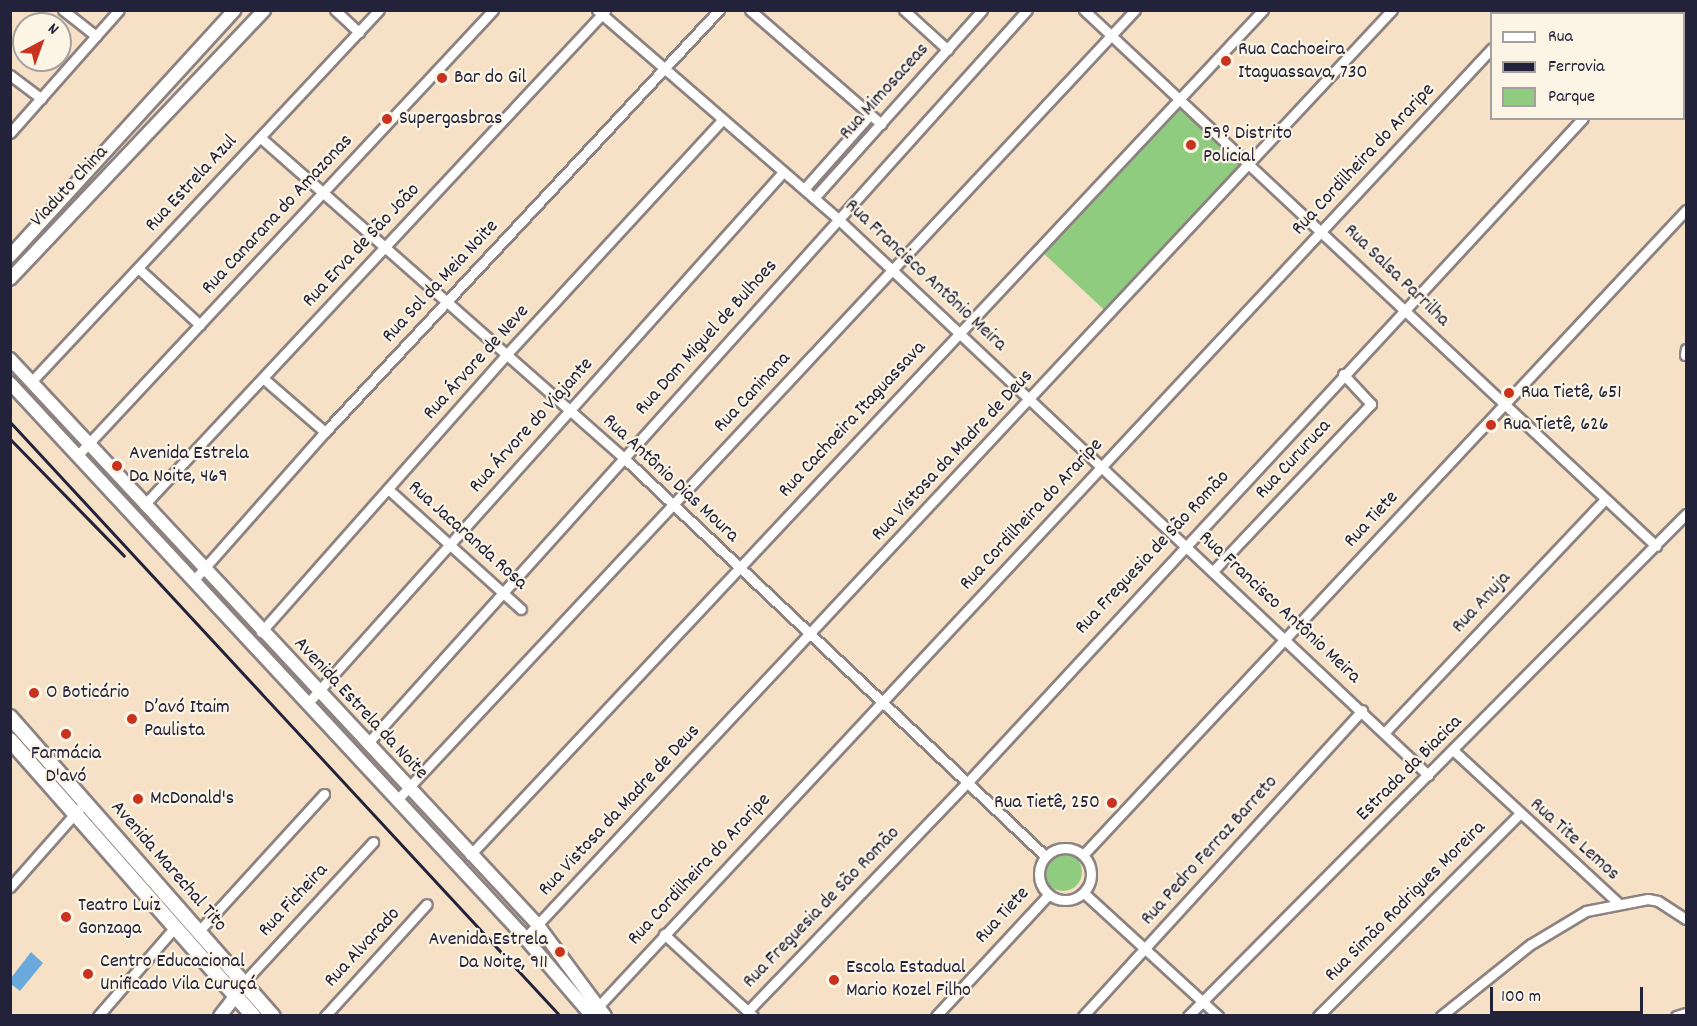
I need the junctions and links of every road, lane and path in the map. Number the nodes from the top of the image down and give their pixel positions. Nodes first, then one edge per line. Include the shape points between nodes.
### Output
1 (63, 10) edge
2 (119, 10) edge
3 (235, 10) edge
4 (264, 10) edge
5 (335, 10) edge
6 (379, 10) edge
7 (493, 10) edge
8 (720, 10) edge
9 (750, 10) edge
10 (904, 10) edge
11 (982, 10) edge
12 (1027, 10) edge
13 (1084, 10) edge
14 (1135, 10) edge
15 (1263, 10) edge
16 (1392, 10) edge
17 (601, 12) edge
18 (359, 32) junction
19 (96, 36) junction
20 (1112, 36) junction
21 (1490, 49) edge
22 (948, 50) junction
23 (664, 69) junction
24 (10, 75) edge
25 (41, 98) junction
26 (1180, 98) junction
27 (870, 115) junction
28 (722, 120) junction
29 (1581, 120) edge
30 (881, 124) junction
31 (10, 133) edge
32 (261, 138) junction
33 (1249, 164) junction
34 (783, 172) junction
35 (804, 189) junction
36 (323, 193) junction
37 (814, 198) junction
38 (1686, 210) edge
39 (838, 219) junction
40 (1323, 230) junction
41 (385, 247) junction
42 (10, 256) edge
43 (138, 268) junction
44 (892, 271) junction
45 (10, 279) edge
46 (447, 302) junction
47 (1405, 310) junction
48 (200, 325) junction
49 (959, 333) junction
50 (506, 355) junction
51 (10, 359) edge
52 (1343, 374) junction
53 (264, 379) junction
54 (31, 382) junction
55 (10, 383) edge
56 (1031, 399) junction
57 (1504, 404) junction
58 (570, 410) junction
59 (325, 432) junction
60 (88, 444) junction
61 (77, 456) junction
62 (624, 458) junction
63 (1102, 466) junction
64 (388, 489) junction
65 (1605, 499) junction
66 (144, 506) junction
67 (674, 506) junction
68 (1686, 514) edge
69 (450, 544) junction
70 (1184, 545) junction
71 (1656, 546) junction
72 (204, 569) junction
73 (739, 569) junction
74 (1214, 571) junction
75 (194, 581) junction
76 (503, 592) junction
77 (521, 609) dead end
78 (261, 632) junction
79 (810, 636) junction
80 (1287, 639) junction
81 (319, 693) junction
82 (881, 702) junction
83 (308, 704) junction
84 (1362, 710) junction
85 (10, 717) edge
86 (1385, 732) junction
87 (10, 740) edge
88 (367, 744) junction
89 (1453, 750) junction
90 (1428, 775) junction
91 (967, 783) junction
92 (409, 790) junction
93 (324, 794) dead end
94 (397, 800) junction
95 (86, 801) junction
96 (75, 813) junction
97 (1518, 815) junction
98 (373, 842) dead end
99 (470, 855) junction
100 (1083, 855) junction
101 (1045, 856) junction
102 (10, 887) edge
103 (1084, 893) junction
104 (1048, 894) junction
105 (1618, 903) junction
106 (428, 904) dead end
107 (1686, 919) edge
108 (537, 924) junction
109 (175, 927) junction
110 (198, 932) junction
111 (664, 934) junction
112 (525, 938) junction
113 (1145, 950) junction
114 (243, 983) junction
115 (235, 997) junction
116 (1203, 1001) junction
117 (597, 1013) edge
118 (751, 1013) edge
119 (1686, 1013) edge
120 (98, 1016) edge
121 (220, 1016) edge
122 (253, 1016) edge
123 (273, 1016) edge
124 (325, 1016) edge
125 (936, 1016) edge
126 (1083, 1016) edge
127 (1188, 1016) edge
128 (1218, 1016) edge
129 (1318, 1016) edge
130 (1441, 1016) edge
131 (1676, 1016) edge

1 - 19 street
2 - 19 street
3 - 42 street, Viaduto China
4 - 45 street, Viaduto China
5 - 18 street
6 - 18 street, Rua Estrela Azul
7 - 36 street, Rua Canarana do Amazonas
8 - 23 street, Rua Sol da Meia Noite
9 - 27 street
10 - 22 street
11 - 22 street, Rua Mimosaceas
12 - 39 street, Rua Dom Miguel de Bulhoes
13 - 20 street, Rua Salsa Parrilha
14 - 20 street, Rua Caninana
15 - 26 street, Rua Cachoeira Itaguassava
16 - 33 street, Rua Vistosa da Madre de Deus
17 - 23 street, Rua Francisco Antônio Meira
17 - 41 street, Rua Erva de São João
18 - 32 street, Rua Estrela Azul
19 - 25 street
20 - 26 street, Rua Salsa Parrilha
20 - 44 street, Rua Caninana
21 - 40 street, Rua Cordilheira do Araripe
22 - 30 street, Rua Mimosaceas
23 - 28 street, Rua Francisco Antônio Meira
23 - 46 street, Rua Sol da Meia Noite
24 - 25 street
25 - 31 street
26 - 33 street, Rua Salsa Parrilha
26 - 49 street, Rua Cachoeira Itaguassava
27 - 30 street
27 - 35 street, Rua Mimosaceas
28 - 34 street, Rua Francisco Antônio Meira
28 - 50 street, Rua Árvore de Neve
29 - 47 street, Rua Freguesia de São Romão
30 - 37 street, Rua Mimosaceas
32 - 36 street, Rua Antônio Dias Moura
32 - 43 street, Rua Estrela Azul
33 - 40 street, Rua Salsa Parrilha
33 - 56 street, Rua Vistosa da Madre de Deus
34 - 35 street, Rua Francisco Antônio Meira
34 - 58 street, Rua Árvore do Viajante
35 - 37 street, Rua Francisco Antônio Meira
36 - 41 street, Rua Antônio Dias Moura
36 - 48 street, Rua Canarana do Amazonas
37 - 39 street, Rua Francisco Antônio Meira
38 - 57 street, Rua Tiete
39 - 44 street, Rua Francisco Antônio Meira
39 - 62 street, Rua Dom Miguel de Bulhoes
40 - 47 street, Rua Salsa Parrilha
40 - 63 street, Rua Cordilheira do Araripe
41 - 46 street, Rua Antônio Dias Moura
41 - 53 street, Rua Erva de São João
43 - 48 street
43 - 54 street, Rua Estrela Azul
44 - 49 street, Rua Francisco Antônio Meira
44 - 67 street, Rua Caninana
46 - 50 street, Rua Antônio Dias Moura
46 - 59 street, Rua Sol da Meia Noite
47 - 52 street, Rua Freguesia de São Romão
47 - 57 street, Rua Salsa Parrilha
48 - 60 street, Rua Canarana do Amazonas
49 - 56 street, Rua Francisco Antônio Meira
49 - 73 street, Rua Cachoeira Itaguassava
50 - 58 street, Rua Antônio Dias Moura
50 - 64 street, Rua Árvore de Neve
51 - 54 street, Avenida Estrela da Noite
52 - 70 street, Rua Freguesia de São Romão
52 - 74 street, Rua Cururuca via 1371,404
53 - 59 street
53 - 66 street, Rua Erva de São João
54 - 60 street, Avenida Estrela da Noite
55 - 61 street, Avenida Estrela da Noite
56 - 63 street, Rua Francisco Antônio Meira
56 - 79 street, Rua Vistosa da Madre de Deus
57 - 65 street, Rua Salsa Parrilha
57 - 80 street, Rua Tiete
58 - 62 street, Rua Antônio Dias Moura
58 - 69 street, Rua Árvore do Viajante
59 - 72 street, Rua Sol da Meia Noite
60 - 61 street
60 - 66 street, Avenida Estrela da Noite
61 - 75 street, Avenida Estrela da Noite
62 - 67 street, Rua Antônio Dias Moura
62 - 76 street, Rua Dom Miguel de Bulhoes
63 - 70 street, Rua Francisco Antônio Meira
63 - 82 street, Rua Cordilheira do Araripe
64 - 69 street, Rua Jacaranda Rosa
64 - 78 street, Rua Árvore de Neve
65 - 71 street, Rua Salsa Parrilha
65 - 86 street, Rua Anuja
66 - 72 street, Avenida Estrela da Noite
67 - 73 street, Rua Antônio Dias Moura
67 - 92 street, Rua Caninana
68 - 71 street, Estrada da Biacica
69 - 76 street, Rua Jacaranda Rosa
69 - 81 street, Rua Árvore do Viajante
70 - 74 street, Rua Francisco Antônio Meira
70 - 91 street, Rua Freguesia de São Romão
71 - 89 street, Estrada da Biacica
72 - 75 street, Rua Sol da Meia Noite
72 - 78 street, Avenida Estrela da Noite
73 - 79 street, Rua Antônio Dias Moura
73 - 99 street, Rua Cachoeira Itaguassava
74 - 80 street, Rua Francisco Antônio Meira
75 - 83 street, Avenida Estrela da Noite
76 - 77 street, Rua Jacaranda Rosa
76 - 88 street, Rua Dom Miguel de Bulhoes
78 - 81 street, Avenida Estrela da Noite
79 - 82 street, Rua Antônio Dias Moura
79 - 108 street, Rua Vistosa da Madre de Deus
80 - 84 street, Rua Francisco Antônio Meira
80 - 100 street, Rua Tiete
81 - 83 street, Rua Árvore do Viajante
81 - 88 street, Avenida Estrela da Noite
82 - 91 street, Rua Antônio Dias Moura
82 - 111 street, Rua Cordilheira do Araripe
83 - 94 street, Avenida Estrela da Noite
84 - 86 street, Rua Francisco Antônio Meira
84 - 113 street, Rua Pedro Ferraz Barreto
85 - 95 main road, Avenida Marechal Tito
86 - 90 street, Rua Francisco Antônio Meira
87 - 96 main road, Avenida Marechal Tito
88 - 92 street, Avenida Estrela da Noite
89 - 90 street, Estrada da Biacica
89 - 97 street, Rua Tite Lemos
90 - 116 street, Estrada da Biacica
91 - 101 street, Rua Antônio Dias Moura
91 - 118 street, Rua Freguesia de São Romão
92 - 94 street, Rua Caninana
92 - 99 street, Avenida Estrela da Noite
93 - 110 street
94 - 112 street, Avenida Estrela da Noite
95 - 96 street
95 - 110 main road, Avenida Marechal Tito
96 - 102 street
96 - 109 main road, Avenida Marechal Tito
97 - 105 street, Rua Tite Lemos
97 - 129 street, Rua Simão Rodrigues Moreira
98 - 114 street, Rua Ficheira
99 - 108 street, Avenida Estrela da Noite
100 - 101 street via 1068,848
100 - 103 street via 1092,878
101 - 104 street via 1040,880
103 - 104 street via 1063,900
103 - 113 street
104 - 125 street, Rua Tiete
105 - 107 street, Rua Tite Lemos via 1658,901
105 - 130 street via 1586,911 1550,932
106 - 124 street, Rua Alvarado
108 - 112 street, Rua Vistosa da Madre de Deus
108 - 117 street, Avenida Estrela da Noite
109 - 115 main road, Avenida Marechal Tito
109 - 120 street
110 - 114 main road, Avenida Marechal Tito
111 - 117 street, Rua Cordilheira do Araripe
111 - 118 street
112 - 117 street, Avenida Estrela da Noite
113 - 116 street
113 - 126 street, Rua Pedro Ferraz Barreto
114 - 123 main road, Avenida Marechal Tito
115 - 121 street
115 - 122 main road, Avenida Marechal Tito
116 - 127 street, Estrada da Biacica
116 - 128 street
119 - 131 street

